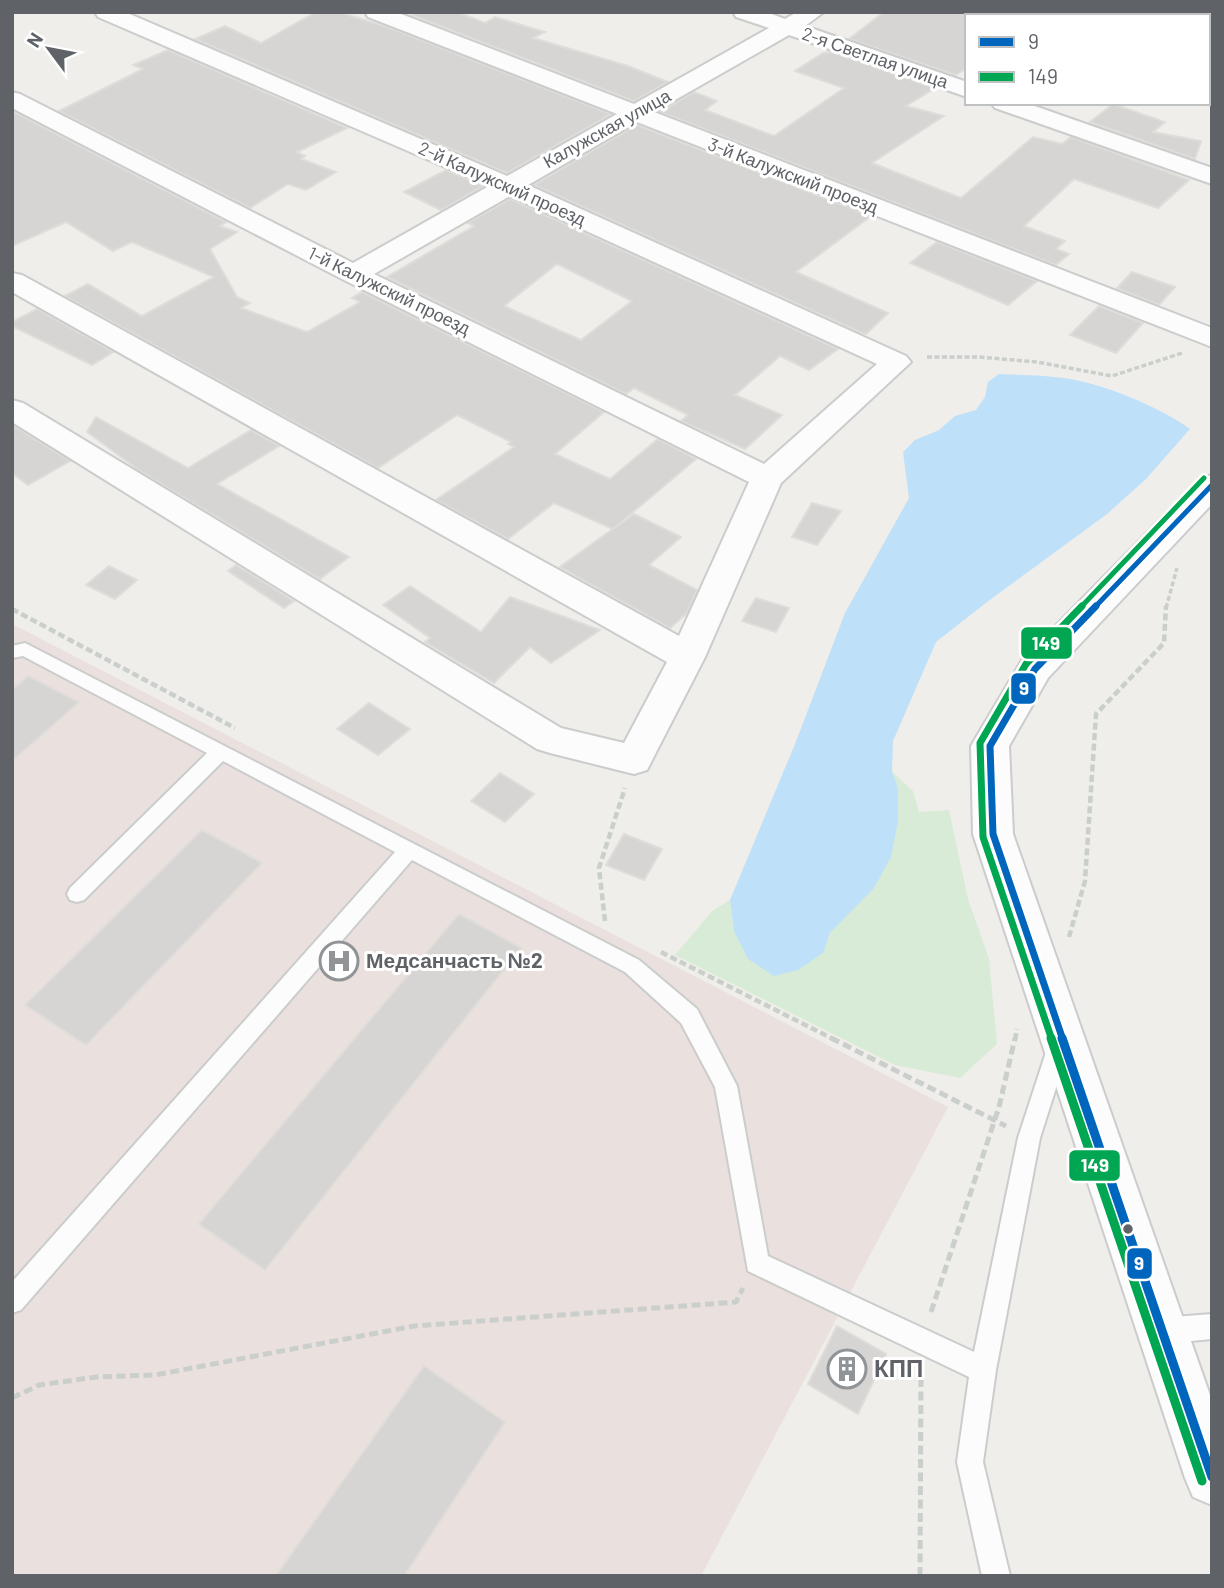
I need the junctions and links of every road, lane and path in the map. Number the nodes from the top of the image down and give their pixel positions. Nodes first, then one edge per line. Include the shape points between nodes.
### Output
1 (106, 12) edge
2 (376, 12) edge
3 (744, 12) edge
4 (814, 12) edge
5 (789, 27) junction
6 (965, 89) edge
7 (12, 99) edge
8 (1012, 105) edge
9 (633, 114) junction
10 (1212, 177) edge
11 (507, 185) junction
12 (354, 274) junction
13 (12, 281) edge
14 (1211, 338) edge
15 (897, 362) junction
16 (12, 409) edge
17 (768, 478) junction
18 (1212, 485) edge
19 (1178, 564) dead end
20 (12, 652) edge
21 (687, 657) junction
22 (221, 751) junction
23 (634, 760) junction
24 (410, 850) junction
25 (77, 894) dead end
26 (605, 924) dead end
27 (1056, 1019) junction
28 (757, 1263) junction
29 (12, 1301) edge
30 (1212, 1326) edge
31 (1161, 1331) junction
32 (922, 1341) junction
33 (983, 1370) junction
34 (12, 1398) edge
35 (1212, 1478) edge
36 (920, 1576) edge
37 (996, 1576) edge

1 - 11 street, 2-й Калужский проезд
2 - 9 street, 3-й Калужский проезд
3 - 5 street, 2-я Светлая улица
4 - 5 street, Калужская улица
5 - 6 street, 2-я Светлая улица
5 - 9 street, Калужская улица
7 - 12 street, 1-й Калужский проезд
8 - 10 street via 1076,119
9 - 11 street, Калужская улица
9 - 14 street, 3-й Калужский проезд
11 - 12 street, Калужская улица
11 - 15 street, 2-й Калужский проезд
12 - 17 street, 1-й Калужский проезд
13 - 21 street
14 - 15 path via 1171,359 1112,376 979,357
15 - 17 street
16 - 23 street via 550,739
17 - 21 street
18 - 27 street via 1035,669 990,747 993,834
19 - 27 path via 1165,611 1164,643 1096,714 1085,881
20 - 22 lane via 25,649
21 - 23 street
22 - 24 lane
22 - 25 lane
23 - 26 path via 599,868
24 - 28 lane via 632,966 688,1016 726,1086
24 - 29 lane
27 - 31 street
27 - 32 path via 1024,998 999,1107
27 - 33 lane
28 - 32 lane
28 - 34 path via 736,1302 414,1326 155,1375 39,1385
30 - 31 lane
31 - 35 street
32 - 33 lane
32 - 36 path
33 - 37 lane via 970,1462

